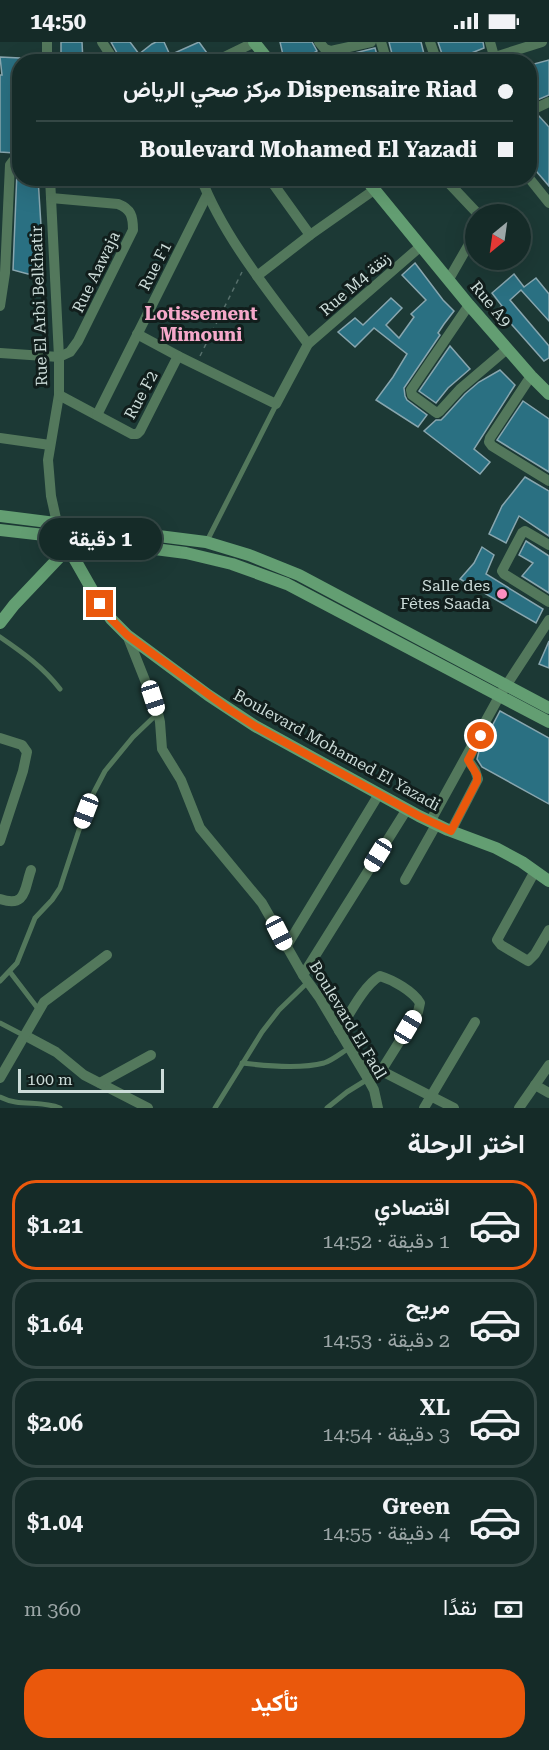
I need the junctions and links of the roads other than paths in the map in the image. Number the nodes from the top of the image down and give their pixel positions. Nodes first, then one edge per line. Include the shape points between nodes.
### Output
1 (255, 42) edge
2 (319, 42) edge
3 (371, 42) edge
4 (542, 42) edge
5 (230, 54) edge
6 (501, 54) edge
7 (12, 162) edge
8 (50, 186) edge
9 (204, 186) edge
10 (275, 186) edge
11 (371, 186) edge
12 (452, 186) edge
13 (535, 186) edge
14 (374, 190) junction
15 (207, 195) junction
16 (51, 198) junction
17 (549, 203) edge
18 (469, 204) edge
19 (310, 235) junction
20 (421, 246) junction
21 (465, 251) edge
22 (257, 276) junction
23 (449, 279) junction
24 (469, 305) junction
25 (0, 306) edge
26 (137, 334) junction
27 (308, 344) junction
28 (507, 349) junction
29 (0, 353) edge
30 (178, 356) junction
31 (59, 357) junction
32 (531, 376) junction
33 (549, 394) edge
34 (59, 395) junction
35 (276, 404) junction
36 (97, 415) junction
37 (0, 438) edge
38 (50, 445) junction
39 (549, 482) edge
40 (0, 516) edge
41 (57, 523) junction
42 (0, 530) edge
43 (66, 542) junction
44 (206, 542) junction
45 (549, 545) edge
46 (549, 602) edge
47 (0, 622) edge
48 (548, 626) edge
49 (127, 635) junction
50 (0, 637) edge
51 (60, 689) dead end
52 (503, 692) junction
53 (549, 708) edge
54 (158, 713) junction
55 (549, 722) edge
56 (0, 738) edge
57 (379, 794) junction
58 (407, 809) junction
59 (4, 817) edge
60 (433, 823) junction
61 (451, 831) junction
62 (0, 841) edge
63 (31, 870) dead end
64 (535, 871) junction
65 (405, 880) dead end
66 (549, 881) edge
67 (0, 899) edge
68 (549, 930) edge
69 (286, 947) junction
70 (107, 955) dead end
71 (10, 972) junction
72 (306, 979) junction
73 (0, 981) edge
74 (39, 1010) junction
75 (475, 1022) dead end
76 (0, 1023) edge
77 (339, 1031) junction
78 (26, 1036) junction
79 (350, 1050) junction
80 (151, 1055) dead end
81 (242, 1063) junction
82 (549, 1065) edge
83 (381, 1071) junction
84 (0, 1078) edge
85 (368, 1079) junction
86 (100, 1083) junction
87 (536, 1084) junction
88 (549, 1093) edge
89 (431, 1096) junction
90 (0, 1097) edge
91 (60, 1108) edge
92 (148, 1108) edge
93 (215, 1108) edge
94 (327, 1108) edge
95 (378, 1108) edge
96 (424, 1108) edge
97 (454, 1108) edge
98 (519, 1108) edge

1 - 5 street
2 - 3 street via 331,51
4 - 6 street
7 - 25 street
8 - 16 street, Rue El Arbi Belkhatir
9 - 15 street
10 - 19 street
11 - 14 main road, Rue A9
12 - 18 street
13 - 17 street
14 - 19 street
14 - 20 main road, Rue A9
15 - 22 street
15 - 26 street, Rue F1
16 - 31 street, Rue El Arbi Belkhatir
16 - 31 street, Rue Aawaja via 118,204 126,207 133,220 129,239 78,341 70,352
19 - 22 street
20 - 23 main road, Rue A9
20 - 27 street, Rue M4 زنقة
21 - 23 street
22 - 27 street
23 - 24 main road, Rue A9
24 - 28 main road, Rue A9
24 - 28 street via 411,390 412,395 440,411
26 - 30 street
26 - 36 street, Rue F1
27 - 35 street
28 - 32 main road, Rue A9
29 - 31 street
30 - 35 street
30 - 36 street, Rue F2 via 137,434
31 - 34 street, Rue El Arbi Belkhatir
32 - 33 main road, Rue A9
32 - 39 street via 489,442
34 - 36 street, Rue F2
34 - 38 street, Rue El Arbi Belkhatir
35 - 44 lane
37 - 38 street
38 - 41 street, Rue El Arbi Belkhatir via 49,478
40 - 41 main road
41 - 43 main road, Rue El Arbi Belkhatir
41 - 44 main road
42 - 43 main road
43 - 47 main road
43 - 49 main road, Boulevard Mohamed El Yazadi via 105,612
43 - 52 main road via 196,555 232,564 287,584
44 - 52 main road via 299,575
45 - 46 street via 525,531 502,571
48 - 52 street
49 - 54 street, Boulevard El Fadl
49 - 57 main road, Boulevard Mohamed El Yazadi via 240,717
50 - 51 lane via 39,666
52 - 53 main road
52 - 55 main road
52 - 60 street
52 - 61 street via 468,760 478,779
54 - 69 street, Boulevard El Fadl via 162,749 181,780 200,828 262,903
54 - 71 lane via 105,771 79,830 60,888 35,918
56 - 59 street via 22,745 27,752
57 - 58 main road, Boulevard Mohamed El Yazadi
57 - 69 street
58 - 60 main road, Boulevard Mohamed El Yazadi
58 - 72 street
59 - 62 street
60 - 61 main road, Boulevard Mohamed El Yazadi
60 - 65 street
61 - 64 main road, Boulevard Mohamed El Yazadi via 496,848
63 - 67 street via 18,901
64 - 66 main road, Boulevard Mohamed El Yazadi
64 - 68 street via 497,940 528,960
69 - 72 street, Boulevard El Fadl
70 - 74 street via 44,1002
71 - 73 lane
71 - 74 lane
72 - 77 street, Boulevard El Fadl
72 - 81 lane
74 - 78 street
75 - 89 street
76 - 78 lane
77 - 79 street, Boulevard El Fadl
77 - 83 street via 366,989 380,976 415,996 420,1003 418,1011
78 - 84 street
78 - 86 street
79 - 81 lane via 314,1064
79 - 83 street
79 - 85 street, Boulevard El Fadl
80 - 86 street
81 - 93 lane
82 - 87 street
83 - 89 street
85 - 94 lane
85 - 95 street, Boulevard El Fadl
86 - 92 street
87 - 88 street
87 - 98 street
89 - 96 street
89 - 97 street
90 - 91 lane

